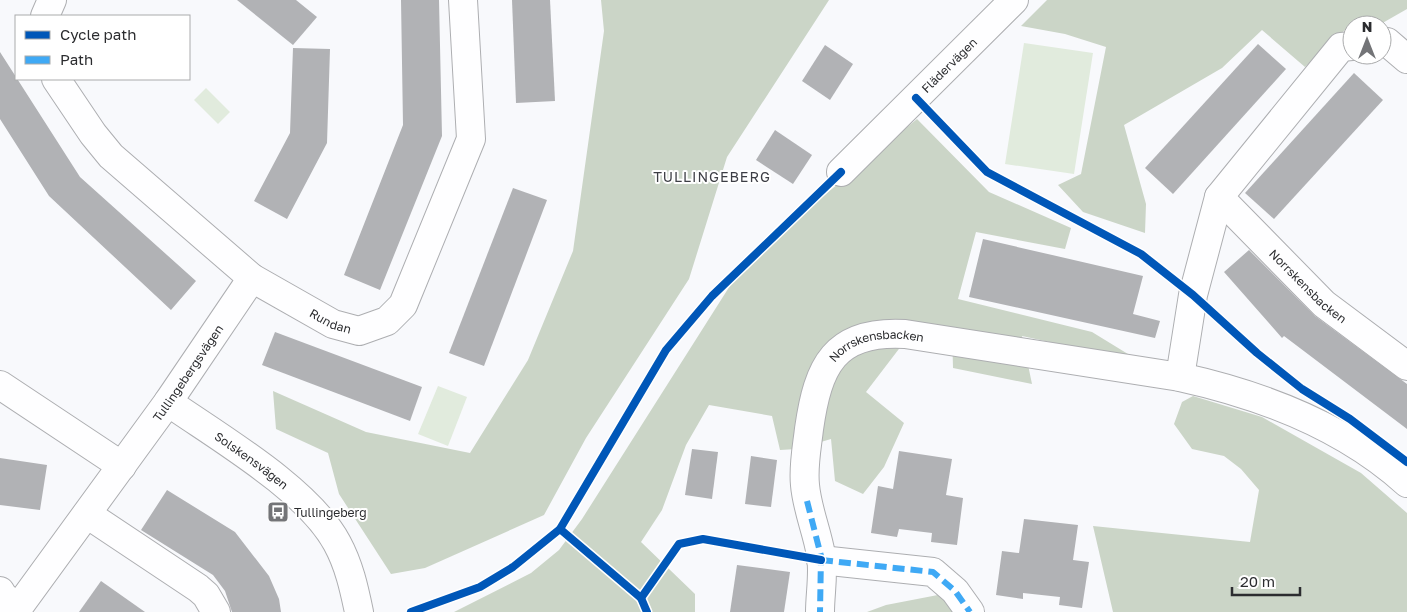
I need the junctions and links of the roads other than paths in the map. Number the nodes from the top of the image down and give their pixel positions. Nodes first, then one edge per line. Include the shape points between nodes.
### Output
1 (52, 0) edge
2 (463, 0) edge
3 (1014, 0) edge
4 (45, 15) edge
5 (1392, 46) edge
6 (1342, 47) edge
7 (1407, 59) edge
8 (57, 80) edge
9 (841, 172) dead end
10 (1219, 197) junction
11 (252, 278) junction
12 (1407, 366) edge
13 (1180, 377) junction
14 (0, 385) edge
15 (168, 402) junction
16 (122, 466) junction
17 (1407, 482) edge
18 (87, 514) junction
19 (821, 560) junction
20 (11, 604) edge
21 (216, 612) edge
22 (359, 612) edge
23 (820, 612) edge
24 (970, 612) edge

1 - 4 street
2 - 11 street, Rundan via 471,140 403,305 387,321 360,331 333,324
3 - 9 street, Flädervägen
5 - 7 street
6 - 10 street
8 - 11 street, Rundan via 111,156
10 - 12 street, Norrskensbacken via 1324,304
10 - 13 street via 1193,295
11 - 15 street, Tullingebergsvägen
13 - 17 street, Norrskensbacken via 1258,398 1330,429
13 - 19 street, Norrskensbacken via 905,334 885,333 857,340 832,358 814,395 804,476
14 - 16 street
15 - 16 street, Tullingebergsvägen
15 - 22 street, Solskensvägen via 243,453 311,508 337,542 351,573
16 - 18 street, Tullingebergsvägen
18 - 20 street, Tullingebergsvägen
18 - 21 street via 198,588
19 - 23 street, Norrskensbacken
19 - 24 street via 933,572 955,592

